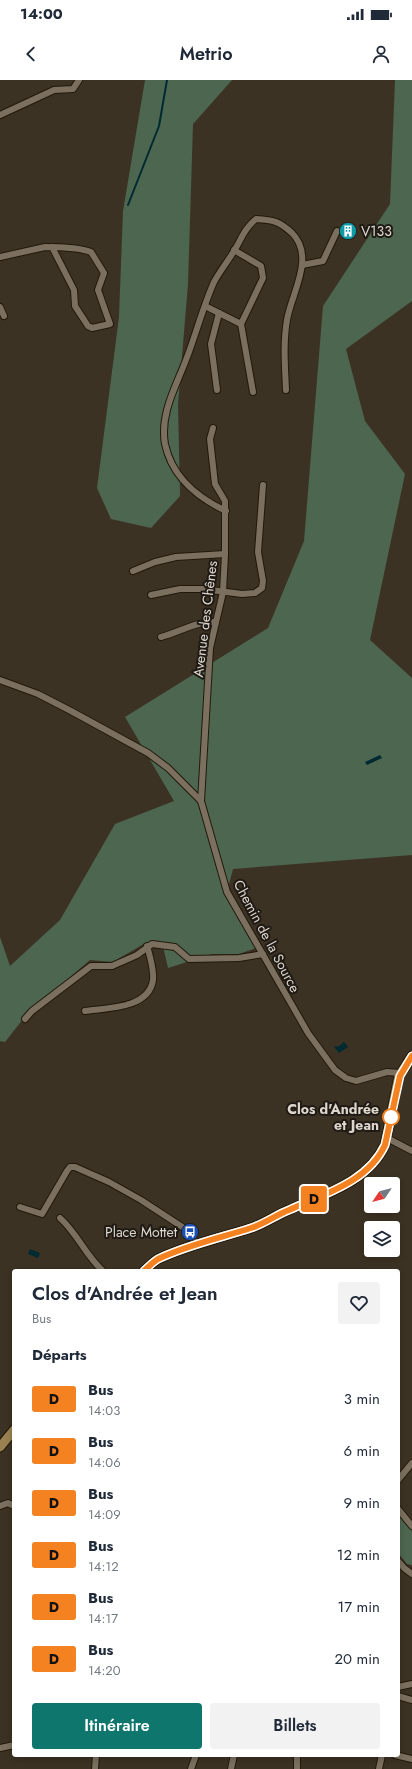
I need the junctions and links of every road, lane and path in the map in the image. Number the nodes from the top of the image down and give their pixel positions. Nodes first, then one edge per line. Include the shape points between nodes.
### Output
1 (79, 80) edge
2 (0, 115) edge
3 (337, 231) dead end
4 (52, 247) junction
5 (234, 250) junction
6 (0, 257) edge
7 (268, 264) dead end
8 (302, 265) junction
9 (261, 266) junction
10 (205, 306) junction
11 (0, 307) edge
12 (219, 313) junction
13 (4, 316) dead end
14 (241, 324) junction
15 (216, 390) dead end
16 (286, 390) dead end
17 (253, 392) dead end
18 (213, 428) dead end
19 (263, 485) dead end
20 (226, 511) junction
21 (225, 554) junction
22 (133, 571) dead end
23 (223, 592) junction
24 (151, 595) dead end
25 (216, 622) junction
26 (161, 637) dead end
27 (0, 680) edge
28 (201, 801) junction
29 (147, 946) junction
30 (263, 954) junction
31 (85, 1011) dead end
32 (24, 1019) dead end
33 (412, 1056) edge
34 (400, 1073) junction
35 (387, 1138) junction
36 (412, 1150) edge
37 (20, 1207) dead end
38 (60, 1218) dead end
39 (196, 1245) junction
40 (101, 1269) edge
41 (147, 1269) edge
42 (12, 1432) edge
43 (0, 1447) edge
44 (412, 1463) edge
45 (400, 1478) edge
46 (12, 1505) edge
47 (0, 1506) edge
48 (400, 1511) edge
49 (412, 1526) edge
50 (400, 1563) edge
51 (412, 1574) edge
52 (412, 1684) edge
53 (400, 1687) edge
54 (400, 1697) edge
55 (412, 1700) edge
56 (12, 1745) edge
57 (0, 1748) edge
58 (400, 1756) edge
59 (96, 1757) edge
60 (195, 1757) edge
61 (233, 1757) edge
62 (297, 1757) edge
63 (382, 1757) edge
64 (412, 1759) edge
65 (95, 1769) edge
66 (191, 1769) edge
67 (230, 1769) edge
68 (297, 1769) edge
69 (379, 1769) edge

1 - 2 street via 73,88 54,90
3 - 8 street via 323,261
4 - 4 street via 91,252 104,273 98,290 110,324 92,328 88,326 75,306 74,290
4 - 6 street
5 - 8 street via 247,227 256,219 274,220 295,236
5 - 9 street
5 - 10 street via 215,281
7 - 9 street
8 - 16 street via 287,320
9 - 14 street via 263,278
10 - 12 street
10 - 20 street via 168,404 165,442 175,468 193,492 208,503
11 - 13 street
12 - 14 street
12 - 15 street via 211,344
14 - 17 street
18 - 20 street, Avenue des Chênes via 210,439 215,484 225,501
19 - 23 street via 258,552 262,588 255,593
20 - 21 street, Avenue des Chênes
21 - 22 street via 176,556
21 - 23 street, Avenue des Chênes
23 - 24 street via 180,589
23 - 25 street, Avenue des Chênes
25 - 26 street via 193,624 178,633
25 - 28 street, Avenue des Chênes via 210,648
27 - 28 street, Chemin de la Source via 38,694 148,753 168,768
28 - 30 street, Chemin de la Source via 227,892
29 - 30 street via 175,946 189,959 239,958
29 - 31 street via 153,979 145,997 136,1002
29 - 32 street via 112,966 91,966
30 - 34 street, Chemin de la Source via 308,1033 335,1070 356,1081 387,1072
33 - 34 street
34 - 35 street
35 - 36 street
35 - 39 street via 373,1164 337,1190 253,1227
37 - 39 street via 42,1214 67,1171 70,1167 75,1167 141,1200 190,1232
38 - 40 street
39 - 41 street via 157,1260
42 - 43 street
44 - 45 street
46 - 47 street via 8,1503
48 - 49 street
50 - 51 street
52 - 53 street
54 - 55 street
56 - 57 street
58 - 64 street
59 - 65 street
60 - 66 street
61 - 67 street
62 - 68 street
63 - 69 street

